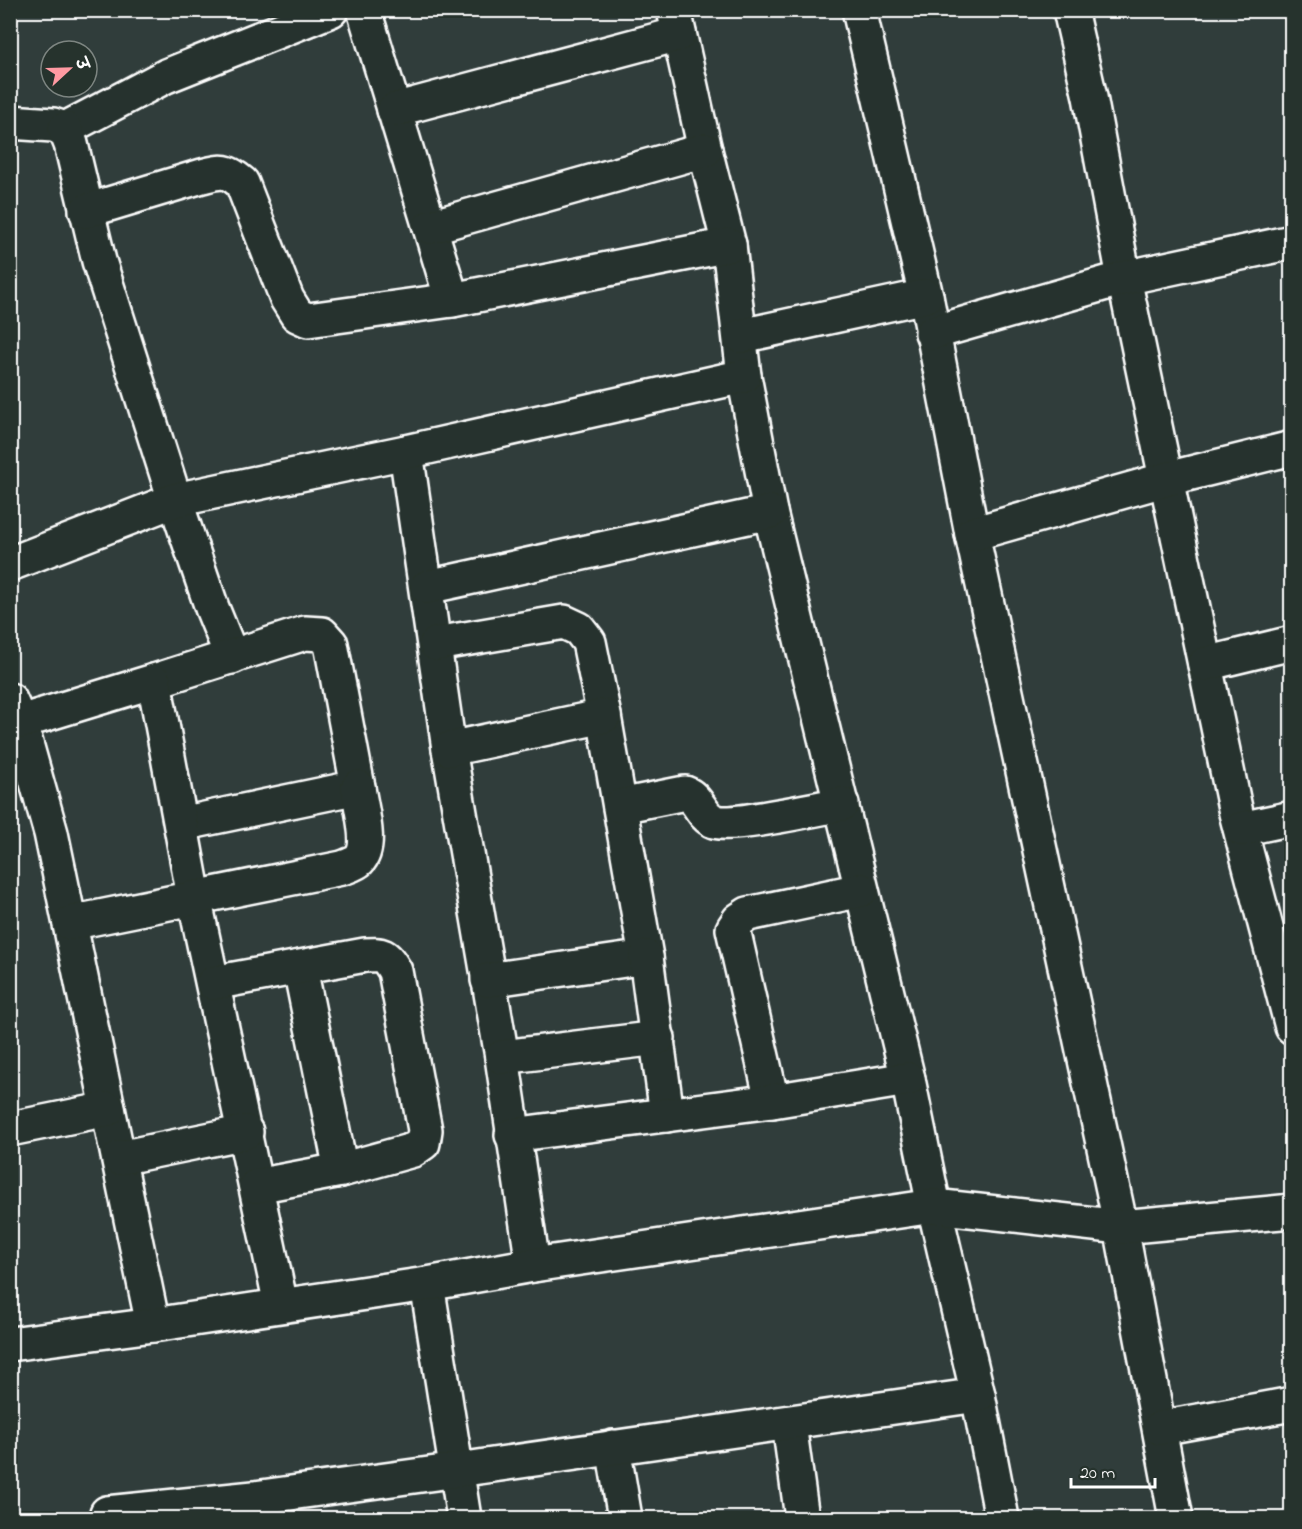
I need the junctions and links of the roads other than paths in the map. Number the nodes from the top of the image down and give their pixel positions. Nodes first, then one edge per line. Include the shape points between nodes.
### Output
1 (331, 10) edge
2 (364, 10) edge
3 (859, 10) edge
4 (1070, 10) edge
5 (676, 22) edge
6 (394, 110) junction
7 (10, 122) edge
8 (65, 129) junction
9 (705, 150) junction
10 (86, 211) junction
11 (430, 227) junction
12 (1292, 242) edge
13 (729, 245) junction
14 (1124, 278) junction
15 (926, 296) junction
16 (452, 300) junction
17 (933, 333) junction
18 (741, 336) junction
19 (744, 376) junction
20 (1292, 448) edge
21 (406, 452) junction
22 (1167, 479) junction
23 (175, 500) junction
24 (770, 512) junction
25 (972, 534) junction
26 (10, 564) edge
27 (427, 587) junction
28 (1292, 643) edge
29 (436, 644) junction
30 (232, 657) junction
31 (1205, 664) junction
32 (154, 681) junction
33 (15, 711) edge
34 (604, 716) junction
35 (449, 749) junction
36 (357, 787) junction
37 (842, 804) junction
38 (620, 806) junction
39 (1292, 818) edge
40 (181, 824) junction
41 (1240, 828) junction
42 (861, 890) junction
43 (194, 897) junction
44 (70, 923) junction
45 (646, 957) junction
46 (300, 968) junction
47 (488, 980) junction
48 (213, 983) junction
49 (1291, 1022) edge
50 (658, 1038) junction
51 (502, 1057) junction
52 (908, 1079) junction
53 (772, 1101) junction
54 (108, 1109) junction
55 (667, 1114) junction
56 (10, 1129) edge
57 (246, 1132) junction
58 (512, 1135) junction
59 (118, 1158) junction
60 (340, 1170) junction
61 (256, 1186) junction
62 (934, 1206) junction
63 (1292, 1210) edge
64 (1121, 1227) junction
65 (533, 1265) junction
66 (427, 1284) junction
67 (280, 1305) junction
68 (153, 1325) junction
69 (10, 1344) edge
70 (978, 1395) junction
71 (1292, 1404) edge
72 (789, 1424) junction
73 (1160, 1428) junction
74 (613, 1447) junction
75 (458, 1470) junction
76 (107, 1513) dead end
77 (464, 1518) edge
78 (625, 1518) edge
79 (802, 1518) edge
80 (1002, 1518) edge
81 (1176, 1518) edge

1 - 8 street via 166,76
2 - 6 street
3 - 15 street
4 - 14 street
5 - 6 street
5 - 9 street
6 - 11 street
7 - 8 street
8 - 10 street
9 - 11 street
9 - 13 street
10 - 16 street via 221,171 231,173 242,183 286,299 297,315 321,320
10 - 23 street
11 - 16 street
12 - 14 street
13 - 16 street
13 - 18 street
14 - 17 street
14 - 22 street
15 - 17 street
15 - 18 street
17 - 25 street
18 - 19 street
19 - 21 street
19 - 24 street
20 - 22 street
21 - 23 street
21 - 27 street
22 - 25 street
22 - 31 street
23 - 26 street
23 - 30 street
24 - 27 street
24 - 37 street
25 - 64 street
27 - 29 street
28 - 31 street
29 - 34 street via 564,622 579,629 589,642
29 - 35 street
30 - 32 street
30 - 36 street via 304,633 322,634 331,644
31 - 41 street
32 - 33 street
32 - 40 street
33 - 44 street via 51,833
34 - 35 street
34 - 38 street
35 - 47 street
36 - 40 street
36 - 43 street via 366,837 365,850 358,861 342,868
37 - 38 street via 719,823 710,820 691,795 685,793
37 - 42 street
38 - 45 street
39 - 41 street
40 - 43 street
41 - 49 street
42 - 52 street
42 - 53 street via 748,914 733,929
43 - 44 street
43 - 48 street
44 - 54 street
45 - 47 street
45 - 50 street
46 - 48 street
46 - 60 street
46 - 60 street via 381,954 395,971 425,1130 423,1143 413,1150
47 - 51 street
48 - 57 street
50 - 51 street
50 - 55 street
51 - 58 street
52 - 53 street
52 - 62 street
53 - 55 street
54 - 56 street
54 - 59 street
55 - 58 street
57 - 59 street
57 - 61 street
58 - 65 street
59 - 68 street
60 - 61 street
61 - 67 street
62 - 64 street
62 - 65 street
62 - 70 street
63 - 64 street
64 - 73 street
65 - 66 street
66 - 67 street
66 - 75 street
67 - 68 street
68 - 69 street
70 - 72 street
70 - 80 street
71 - 73 street
72 - 74 street
72 - 79 street
73 - 81 street
74 - 75 street
74 - 78 street
75 - 76 street
75 - 77 street

